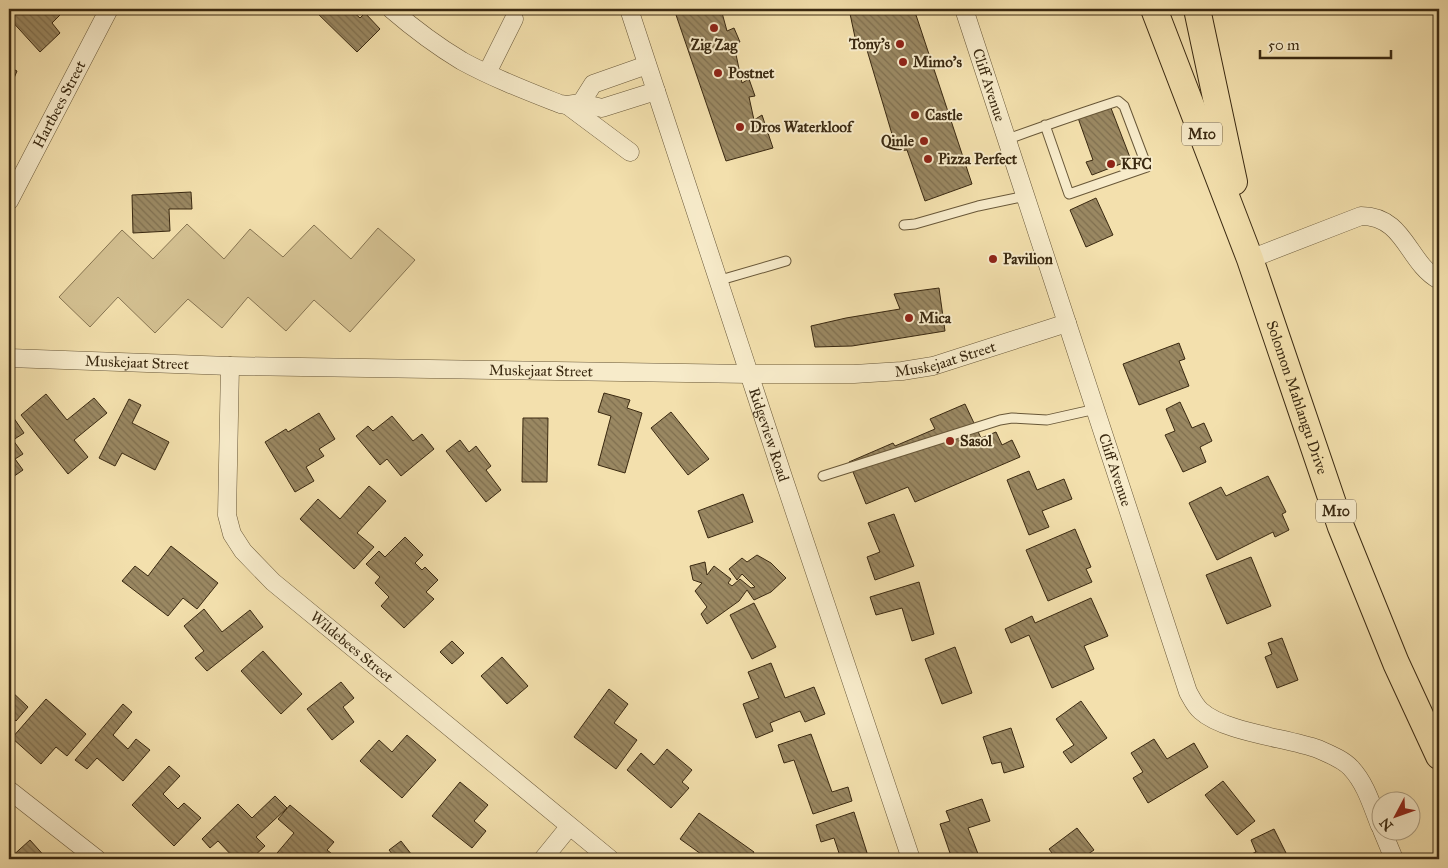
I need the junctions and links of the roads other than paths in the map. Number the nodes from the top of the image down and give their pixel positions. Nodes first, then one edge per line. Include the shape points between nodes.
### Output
1 (109, 9) edge
2 (391, 9) edge
3 (629, 9) edge
4 (964, 9) edge
5 (1154, 9) edge
6 (1197, 9) edge
7 (514, 19) dead end
8 (647, 65) junction
9 (487, 74) junction
10 (656, 91) junction
11 (574, 104) junction
12 (1045, 125) junction
13 (1008, 139) junction
14 (630, 152) dead end
15 (1026, 196) junction
16 (9, 201) edge
17 (904, 224) dead end
18 (1250, 259) junction
19 (786, 261) dead end
20 (1439, 280) edge
21 (717, 281) junction
22 (1067, 323) junction
23 (9, 358) edge
24 (230, 366) junction
25 (750, 374) junction
26 (1096, 410) junction
27 (823, 476) dead end
28 (1439, 756) edge
29 (9, 790) edge
30 (1370, 801) edge
31 (569, 827) junction
32 (1386, 840) edge
33 (97, 859) edge
34 (543, 859) edge
35 (610, 859) edge
36 (911, 859) edge
37 (1394, 859) edge

1 - 16 street, Hartbees Street
2 - 9 street via 437,45
3 - 8 street, Ridgeview Road
4 - 13 street, Cliff Avenue
5 - 18 main road, Solomon Mahlangu Drive / M10
6 - 18 main road, Solomon Mahlangu Drive / M10
7 - 9 street
8 - 10 street, Ridgeview Road
8 - 11 street via 593,84
9 - 11 street via 560,104
10 - 11 street via 602,108
10 - 21 street, Ridgeview Road
11 - 14 street
12 - 12 lane via 1118,101 1124,106 1147,167 1069,194
12 - 13 lane
13 - 15 street, Cliff Avenue
15 - 17 lane
15 - 22 street, Cliff Avenue
18 - 20 street via 1361,216 1370,216 1394,228 1426,270
18 - 28 main road, Solomon Mahlangu Drive / M10 via 1341,527 1396,663
19 - 21 lane
21 - 25 street, Ridgeview Road
22 - 25 street, Muskejaat Street via 933,366 902,371
22 - 26 street, Cliff Avenue
23 - 24 street, Muskejaat Street
24 - 25 street, Muskejaat Street
24 - 31 street, Wildebees Street via 227,515 232,534 243,551 273,582
25 - 36 street, Ridgeview Road
26 - 27 lane via 1047,420 1000,420
26 - 30 street, Cliff Avenue via 1193,702 1202,712 1231,727 1307,746 1340,759 1350,766
29 - 33 street
31 - 34 street
31 - 35 street, Wildebees Street
32 - 37 street

